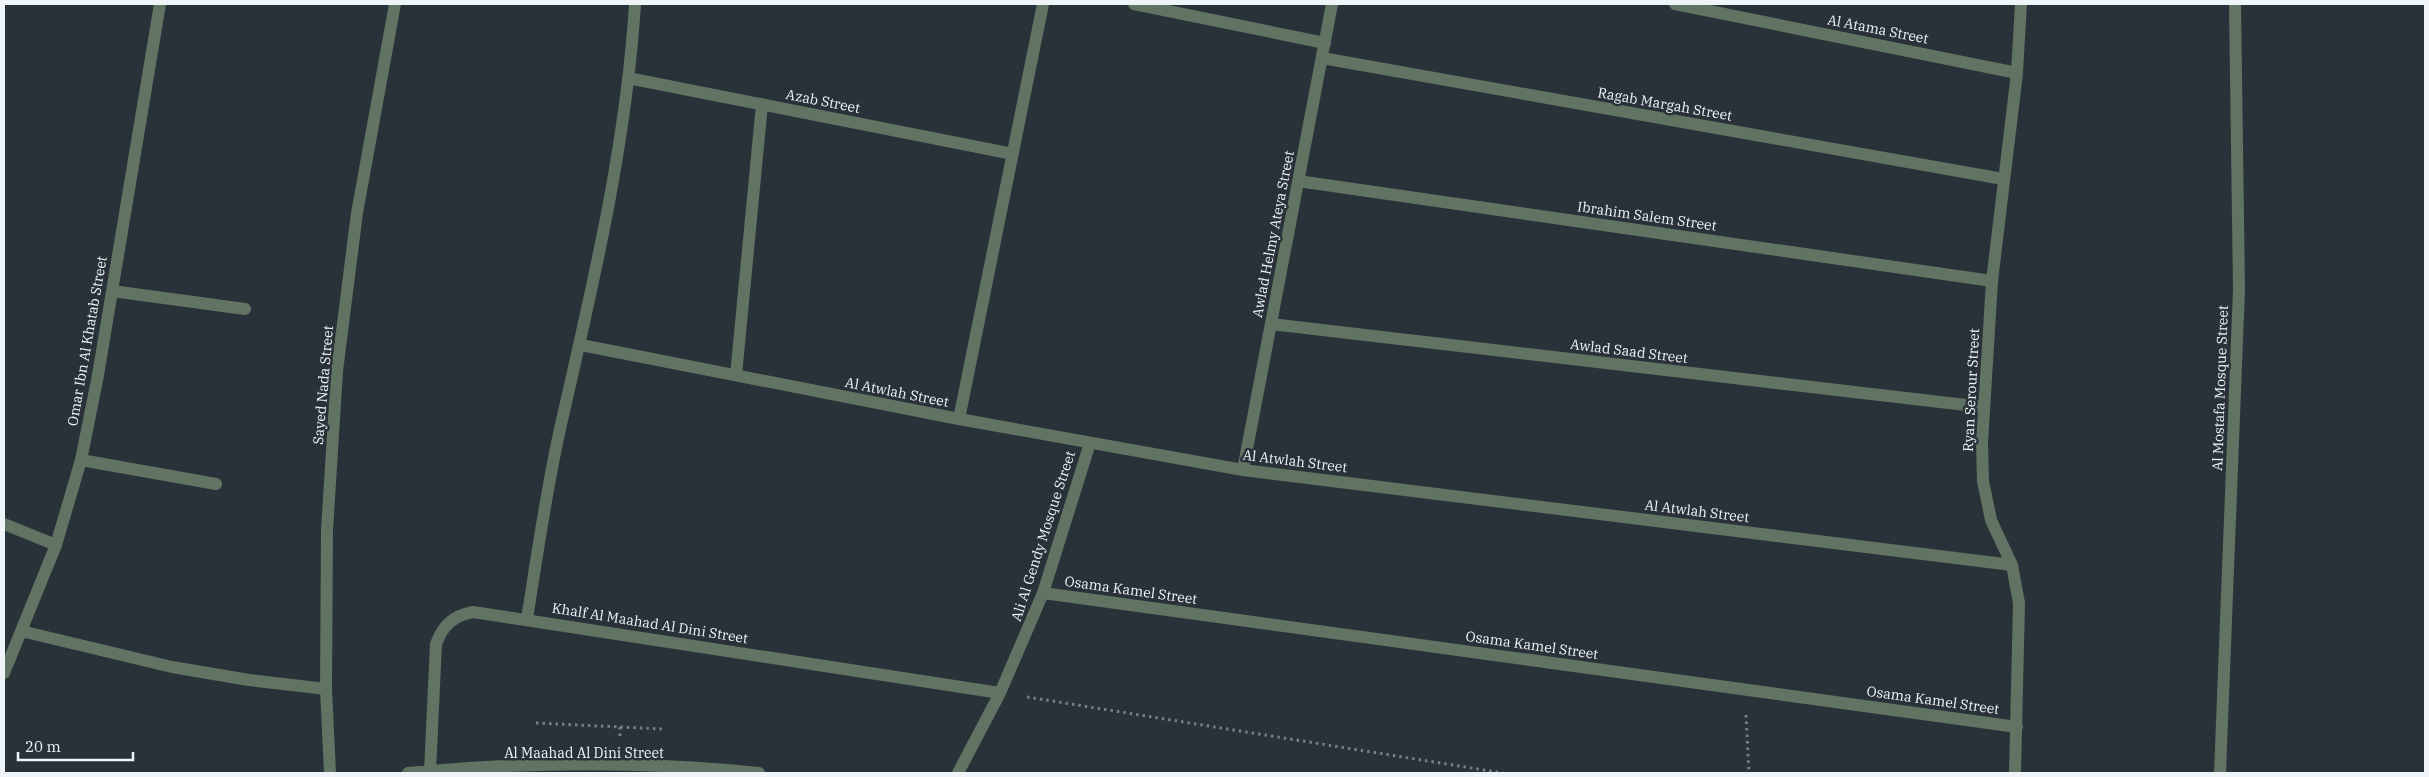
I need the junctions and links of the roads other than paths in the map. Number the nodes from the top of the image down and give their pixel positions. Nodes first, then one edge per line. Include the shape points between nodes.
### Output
1 (160, 4) edge
2 (395, 4) edge
3 (635, 4) edge
4 (1043, 4) edge
5 (1134, 4) edge
6 (1332, 4) edge
7 (1675, 4) edge
8 (2021, 4) edge
9 (2234, 4) edge
10 (1325, 43) junction
11 (1322, 58) junction
12 (2017, 73) junction
13 (628, 78) junction
14 (762, 104) junction
15 (1013, 154) junction
16 (2003, 179) junction
17 (1298, 181) junction
18 (1992, 281) junction
19 (112, 291) junction
20 (245, 309) dead end
21 (1271, 324) junction
22 (581, 345) junction
23 (736, 375) junction
24 (1983, 407) junction
25 (958, 419) junction
26 (1090, 443) junction
27 (81, 460) junction
28 (1243, 470) junction
29 (216, 484) dead end
30 (4, 524) edge
31 (56, 545) junction
32 (2012, 565) junction
33 (1043, 593) junction
34 (527, 620) junction
35 (20, 631) junction
36 (4, 673) edge
37 (326, 689) junction
38 (1000, 693) junction
39 (2017, 727) junction
40 (430, 771) junction
41 (330, 773) edge
42 (408, 773) edge
43 (759, 773) edge
44 (958, 773) edge
45 (2015, 773) edge
46 (2220, 773) edge

1 - 19 street, Omar Ibn Al Khatab Street
2 - 37 street, Sayed Nada Street via 357,213 338,371 328,530
3 - 13 street
4 - 15 street
5 - 10 street
6 - 10 street, Awlad Helmy Ateya Street
7 - 12 street, Al Atama Street
8 - 12 street, Ryan Serour Street
9 - 46 street, Al Mostafa Mosque Street via 2239,289
10 - 11 street, Awlad Helmy Ateya Street
11 - 16 street, Ragab Margah Street
11 - 17 street, Awlad Helmy Ateya Street
12 - 16 street, Ryan Serour Street
13 - 14 street, Azab Street
13 - 22 street via 610,202
14 - 15 street, Azab Street
14 - 23 street
15 - 25 street
16 - 18 street, Ryan Serour Street
17 - 18 street, Ibrahim Salem Street
17 - 21 street, Awlad Helmy Ateya Street
18 - 24 street, Ryan Serour Street
19 - 20 street
19 - 27 street, Omar Ibn Al Khatab Street
21 - 24 street, Awlad Saad Street
21 - 28 street, Awlad Helmy Ateya Street
22 - 23 street, Al Atwlah Street
22 - 34 street via 560,430
23 - 25 street, Al Atwlah Street
24 - 32 street, Ryan Serour Street via 1984,480 1988,504 1991,520
25 - 26 street, Al Atwlah Street
26 - 28 street, Al Atwlah Street
26 - 33 street, Ali Al Gendy Mosque Street
27 - 29 street
27 - 31 street, Omar Ibn Al Khatab Street
28 - 32 street, Al Atwlah Street
30 - 31 street
31 - 35 street, Omar Ibn Al Khatab Street
32 - 39 street, Ryan Serour Street via 2019,603
33 - 38 street, Ali Al Gendy Mosque Street
33 - 39 street, Osama Kamel Street
34 - 38 street, Khalf Al Maahad Al Dini Street
34 - 40 street, Khalf Al Maahad Al Dini Street via 473,612 460,614 440,632 436,644
35 - 36 street, Omar Ibn Al Khatab Street
35 - 37 street via 172,667
37 - 41 street, Sayed Nada Street
38 - 44 street, Ali Al Gendy Mosque Street
39 - 45 street, Ryan Serour Street
40 - 42 street, Al Maahad Al Dini Street
40 - 43 street, Al Maahad Al Dini Street via 622,766

